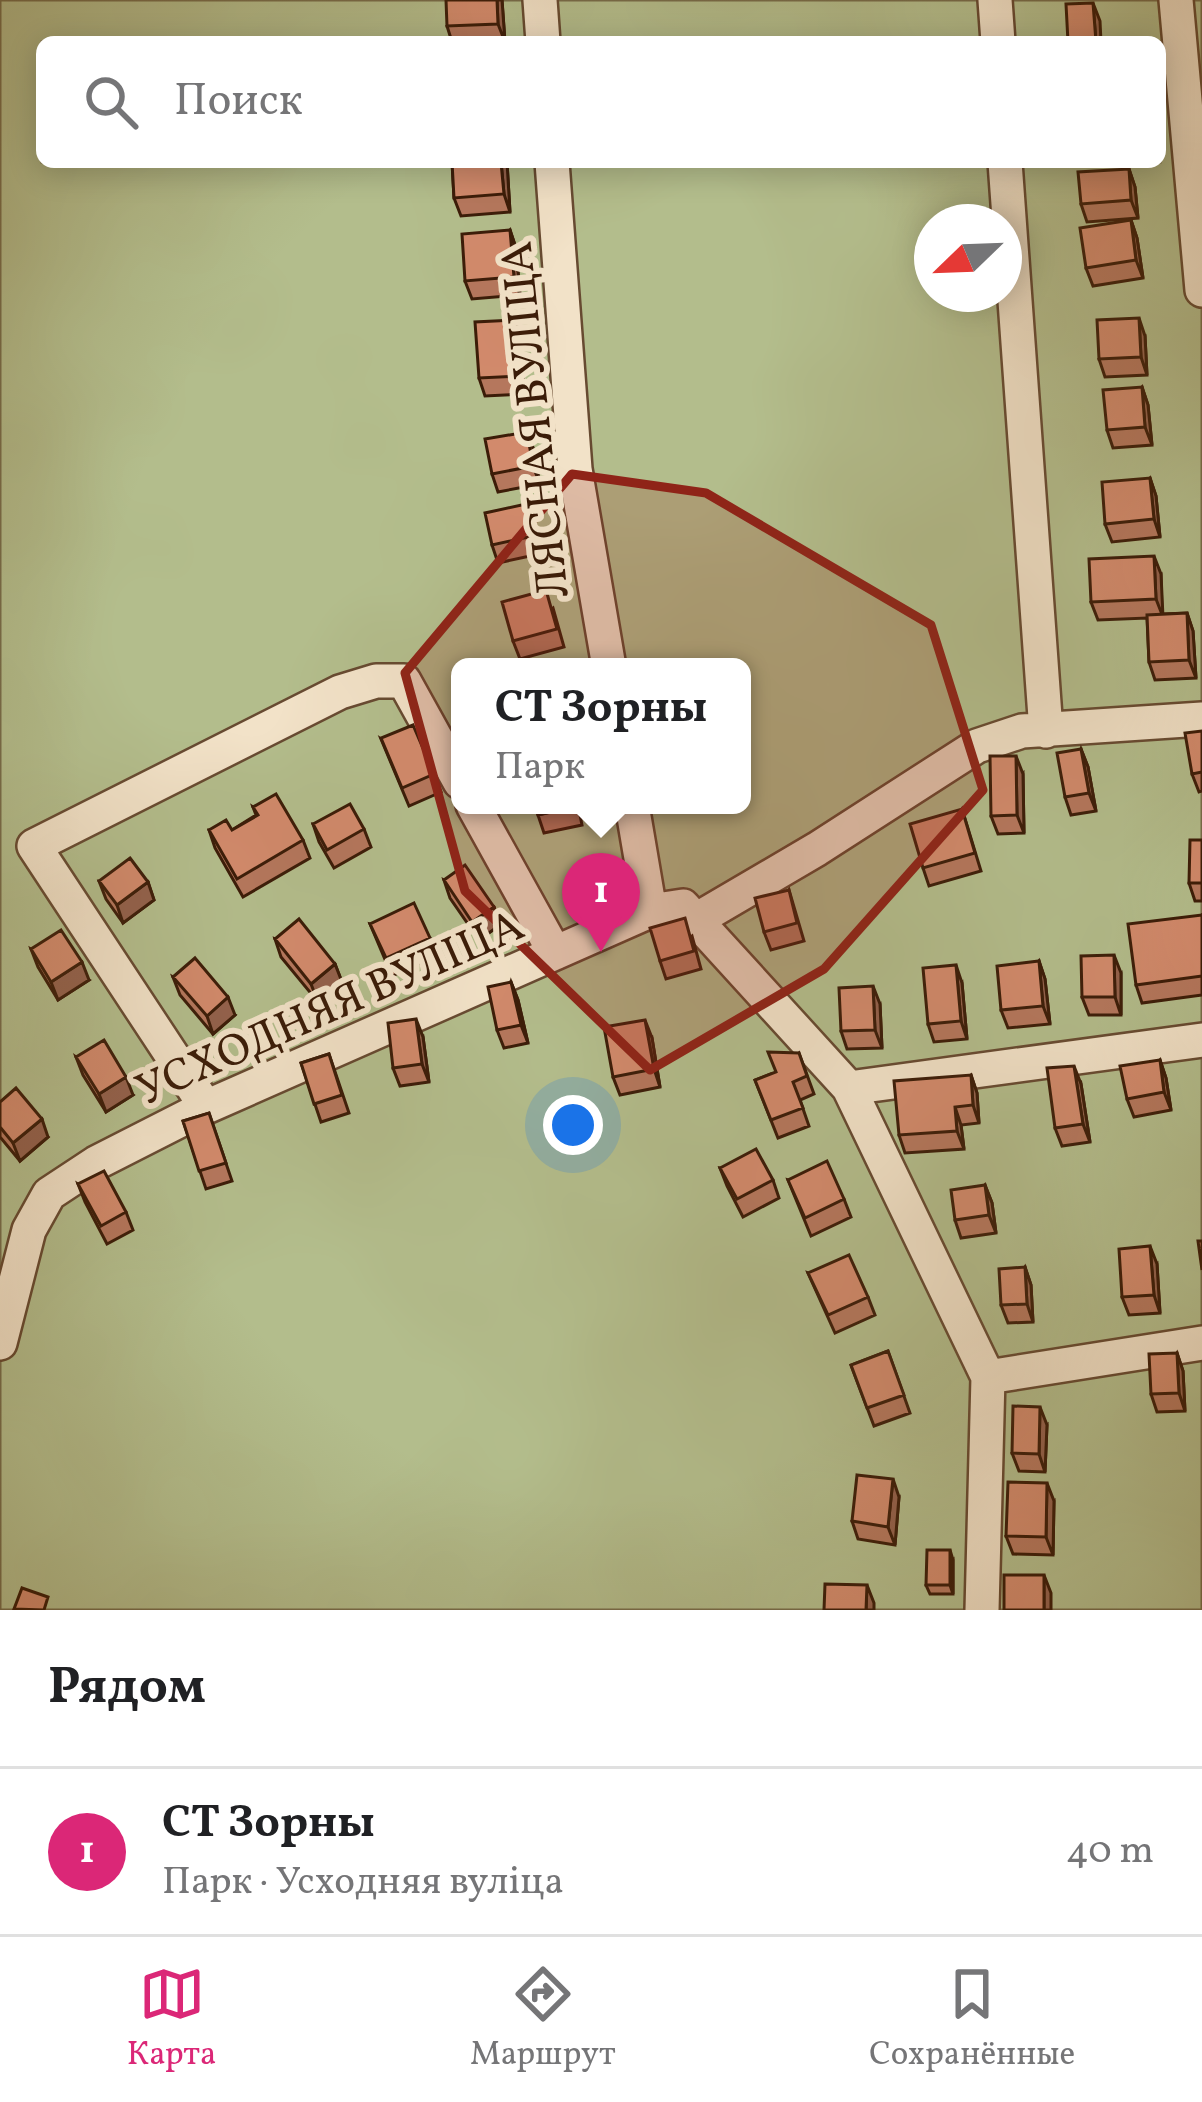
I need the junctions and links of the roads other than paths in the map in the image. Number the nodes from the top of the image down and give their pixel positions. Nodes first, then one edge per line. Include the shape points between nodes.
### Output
1 (540, 0) edge
2 (995, 0) edge
3 (1176, 0) edge
4 (543, 36) edge
5 (998, 36) edge
6 (552, 168) edge
7 (1005, 168) edge
8 (1202, 290) edge
9 (607, 658) edge
10 (1202, 719) edge
11 (1046, 731) junction
12 (451, 766) edge
13 (478, 814) edge
14 (634, 814) edge
15 (650, 911) junction
16 (696, 920) junction
17 (555, 953) junction
18 (1202, 1040) edge
19 (849, 1088) junction
20 (206, 1107) junction
21 (1202, 1342) edge
22 (0, 1343) edge
23 (988, 1377) junction
24 (982, 1610) edge

1 - 4 street
2 - 5 street
3 - 8 street
6 - 9 street, ЛЯСНАЯ ВУЛІЦА via 575,469
7 - 11 street
10 - 11 street
11 - 16 street via 977,746
12 - 20 street via 404,681 376,681 34,845
13 - 17 street
14 - 15 street
15 - 16 street via 683,906
15 - 17 street, УСХОДНЯЯ ВУЛІЦА
16 - 19 street
17 - 20 street, УСХОДНЯЯ ВУЛІЦА
18 - 19 street
19 - 23 street
20 - 22 street, УСХОДНЯЯ ВУЛІЦА via 49,1194 29,1230
21 - 23 street
23 - 24 street

